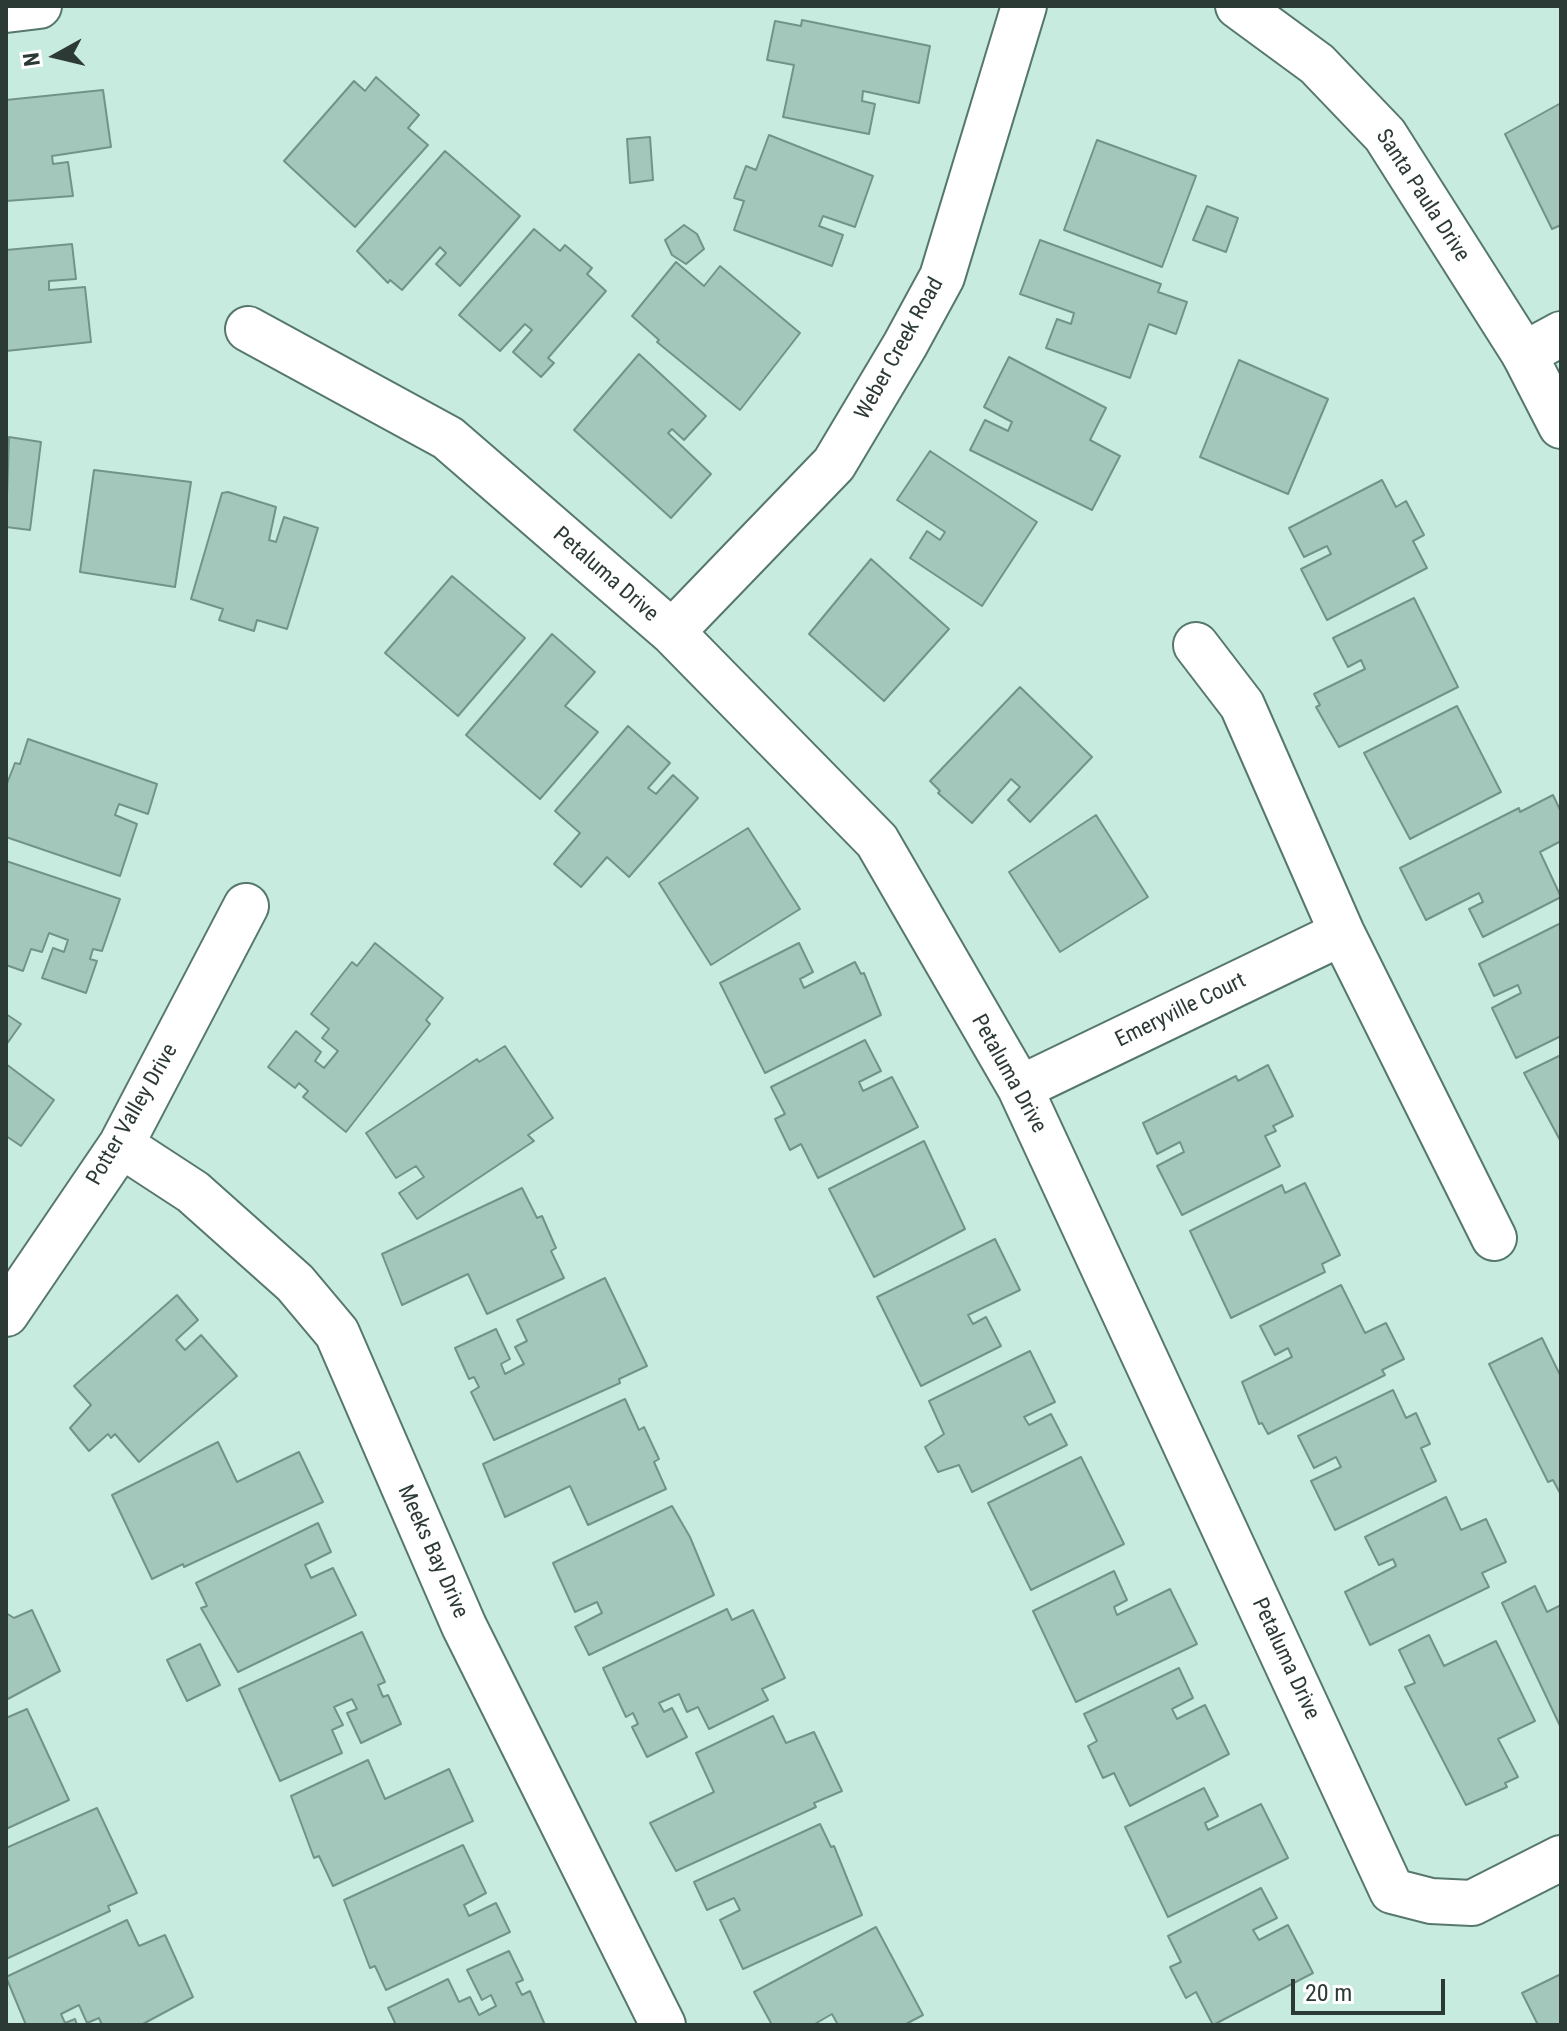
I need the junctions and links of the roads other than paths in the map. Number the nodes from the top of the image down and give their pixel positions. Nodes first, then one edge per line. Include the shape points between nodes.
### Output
1 (39, 6) edge
2 (1024, 6) edge
3 (1238, 6) edge
4 (6, 10) edge
5 (248, 329) dead end
6 (1543, 344) edge
7 (1561, 426) edge
8 (672, 632) junction
9 (1196, 645) dead end
10 (246, 906) dead end
11 (1342, 933) junction
12 (1020, 1088) junction
13 (121, 1145) junction
14 (1494, 1238) dead end
15 (6, 1314) edge
16 (1561, 1858) edge
17 (663, 2025) edge

1 - 4 street
2 - 8 street, Weber Creek Road via 942,277 905,345 834,464
3 - 6 street, Santa Paula Drive via 1317,64 1385,135
5 - 8 street, Petaluma Drive via 448,438
6 - 7 street, Santa Paula Drive
8 - 12 street, Petaluma Drive via 877,841
9 - 11 street via 1242,705
10 - 13 street, Potter Valley Drive
11 - 12 street, Emeryville Court
11 - 14 street
12 - 16 street, Petaluma Drive via 1392,1891 1431,1901 1472,1903
13 - 15 street, Potter Valley Drive
13 - 17 street, Meeks Bay Drive via 203,1200 295,1283 337,1333 464,1626

